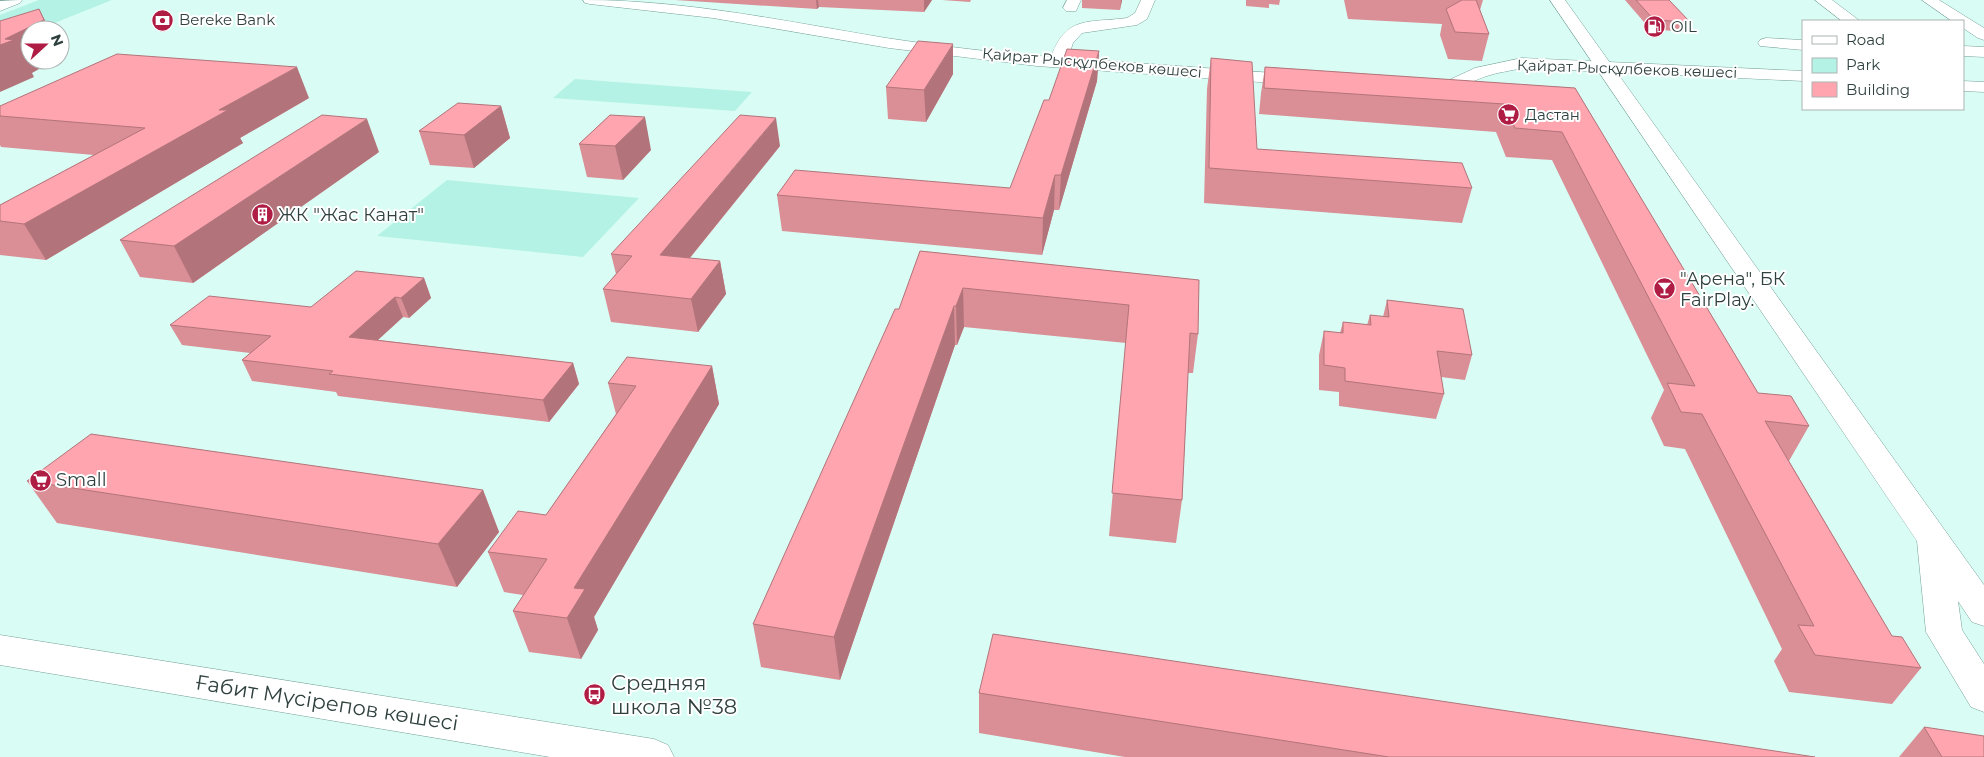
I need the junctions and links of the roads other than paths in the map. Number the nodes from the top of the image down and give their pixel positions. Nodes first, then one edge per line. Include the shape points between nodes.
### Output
1 (15, 0) edge
2 (590, 0) edge
3 (1148, 0) edge
4 (1557, 0) edge
5 (1822, 0) edge
6 (1929, 0) edge
7 (0, 6) edge
8 (1851, 20) edge
9 (1961, 20) edge
10 (1964, 22) edge
11 (1984, 35) edge
12 (1766, 43) dead end
13 (1802, 45) edge
14 (1964, 51) edge
15 (1984, 52) edge
16 (1058, 62) junction
17 (1604, 67) junction
18 (1802, 76) edge
19 (1315, 81) edge
20 (1964, 86) edge
21 (1984, 87) edge
22 (1416, 88) edge
23 (1933, 538) junction
24 (1984, 612) edge
25 (0, 650) edge
26 (1984, 696) edge
27 (654, 757) edge

1 - 7 street
2 - 16 street, Қайрат Рысқұлбеков көшесі via 713,13 890,43
3 - 16 street via 1142,16 1131,22 1077,29 1065,41
4 - 17 street
5 - 8 street
6 - 9 street
10 - 11 street
12 - 13 street
14 - 15 street
16 - 19 street, Қайрат Рысқұлбеков көшесі
17 - 18 street, Қайрат Рысқұлбеков көшесі
17 - 22 street, Қайрат Рысқұлбеков көшесі via 1522,63 1481,72 1451,86
17 - 23 street
20 - 21 street
23 - 24 street
23 - 26 street via 1944,632
25 - 27 street, Ғабит Мүсірепов көшесі

